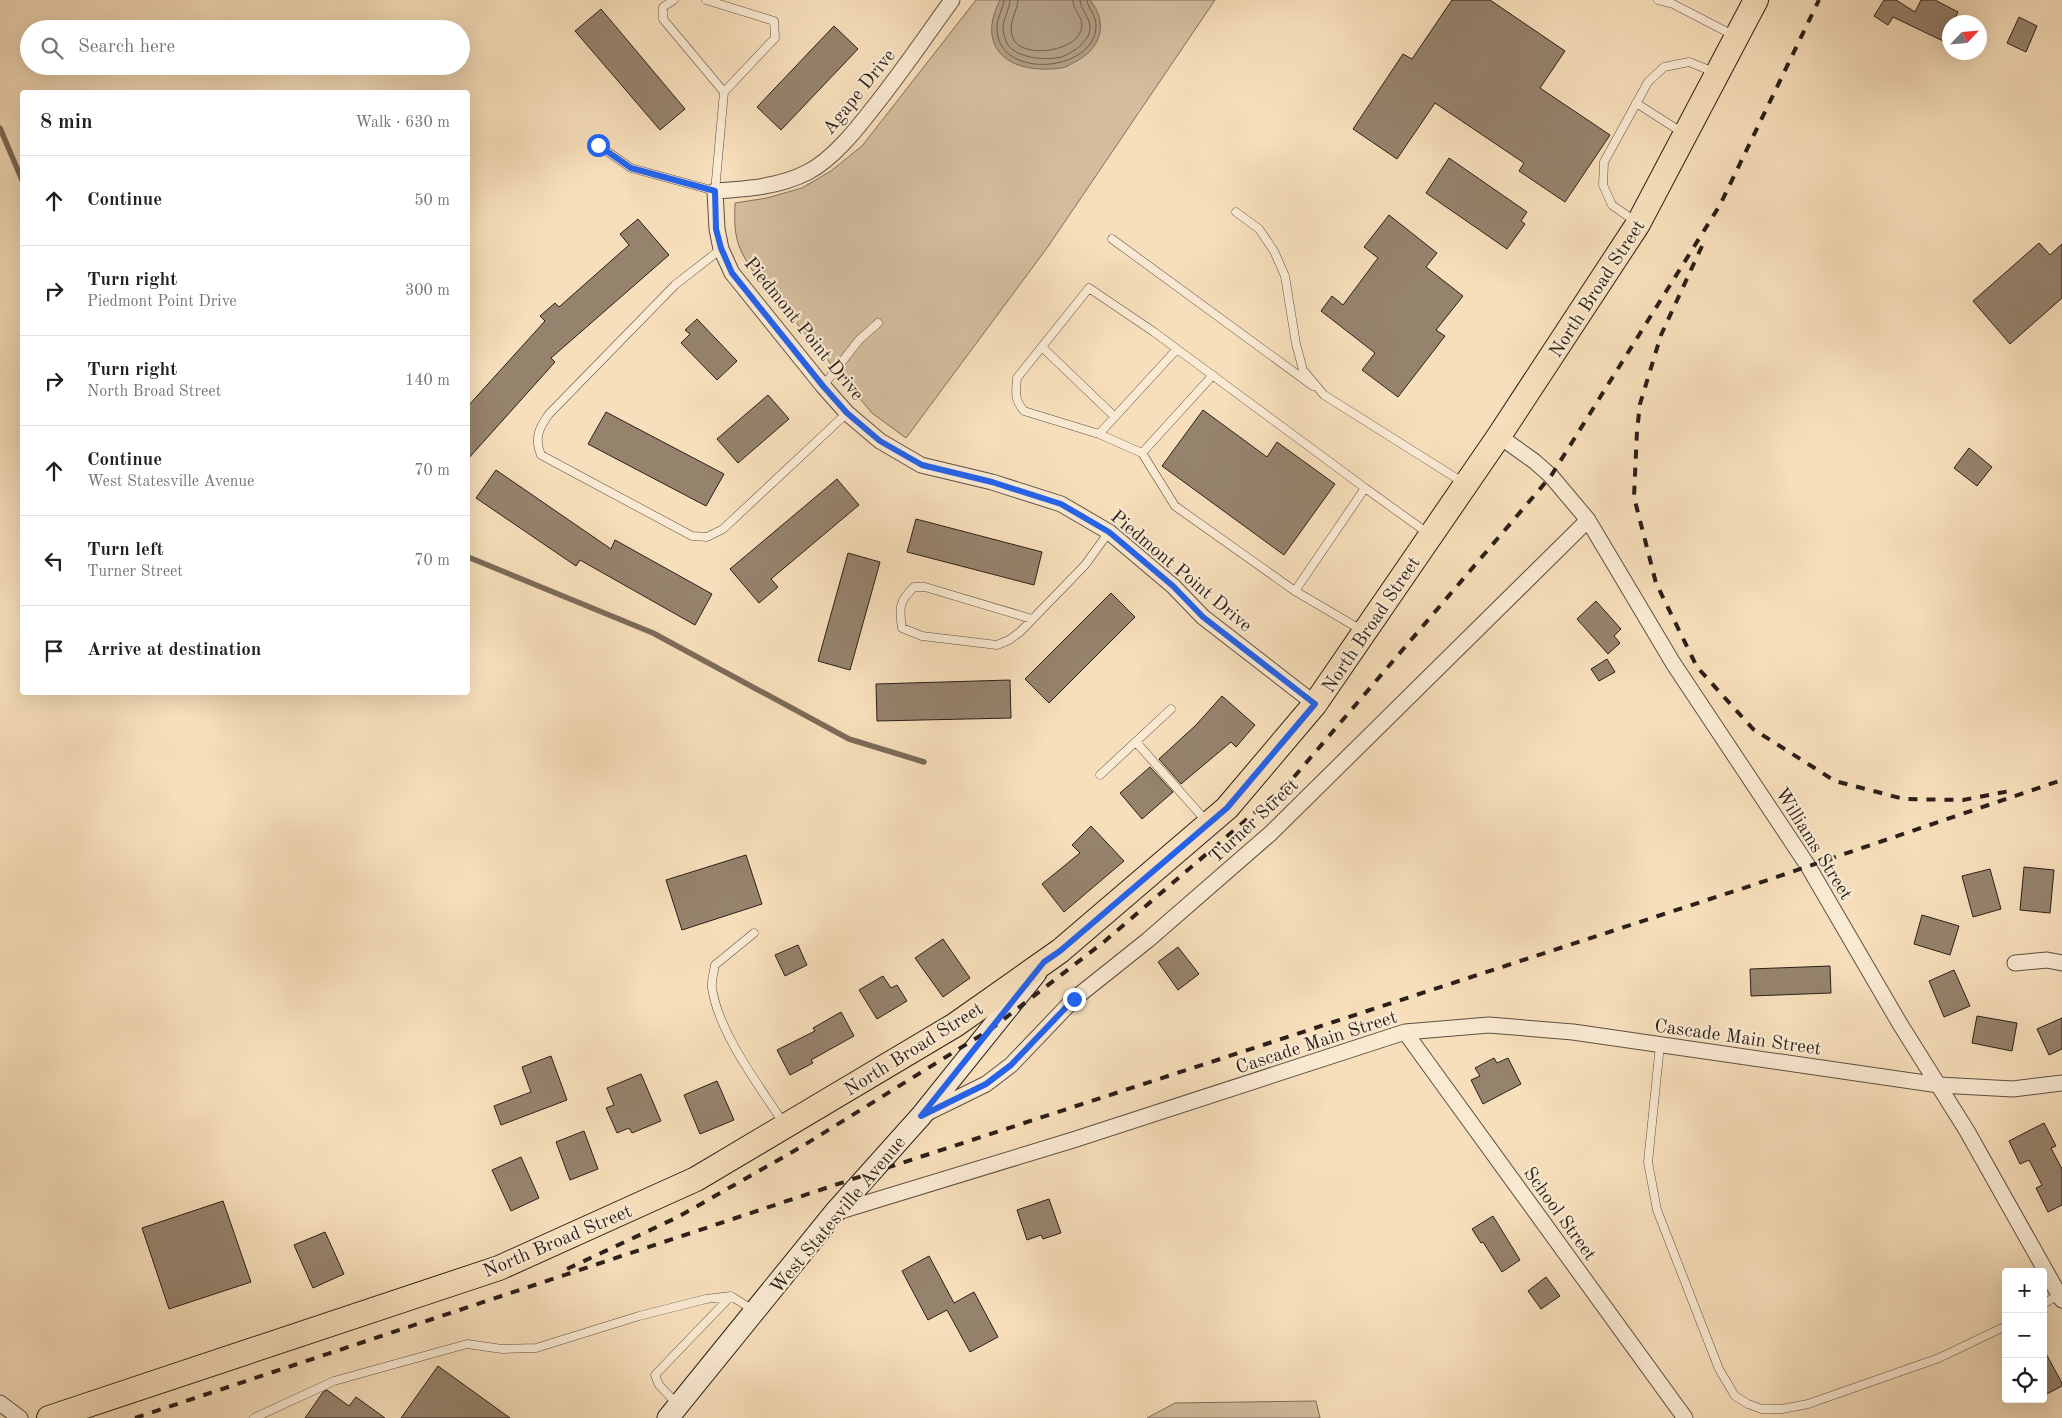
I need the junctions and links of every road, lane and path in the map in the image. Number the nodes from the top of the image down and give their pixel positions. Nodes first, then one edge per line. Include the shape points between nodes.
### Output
1 (674, 0) edge
2 (706, 0) edge
3 (952, 0) edge
4 (1658, 0) edge
5 (1756, 0) edge
6 (1674, 2) edge
7 (1738, 37) junction
8 (1718, 74) junction
9 (724, 92) junction
10 (1636, 103) junction
11 (1686, 135) junction
12 (598, 145) dead end
13 (715, 191) junction
14 (1236, 212) dead end
15 (1638, 224) junction
16 (1112, 239) dead end
17 (721, 248) junction
18 (878, 324) dead end
19 (1042, 347) junction
20 (1177, 349) junction
21 (1213, 375) junction
22 (823, 386) junction
23 (1324, 395) junction
24 (847, 413) junction
25 (1115, 417) junction
26 (1100, 434) junction
27 (1499, 436) junction
28 (1142, 453) junction
29 (1466, 484) junction
30 (1365, 488) junction
31 (1588, 520) junction
32 (1109, 532) junction
33 (1431, 535) junction
34 (1295, 590) junction
35 (1032, 619) junction
36 (1365, 632) junction
37 (1315, 704) junction
38 (1171, 708) dead end
39 (1136, 742) junction
40 (1100, 775) dead end
41 (1208, 824) junction
42 (754, 933) dead end
43 (1044, 962) junction
44 (2015, 963) dead end
45 (2062, 964) edge
46 (1405, 1032) junction
47 (1660, 1045) junction
48 (2062, 1083) edge
49 (1939, 1085) junction
50 (921, 1116) junction
51 (785, 1126) junction
52 (835, 1212) junction
53 (731, 1296) junction
54 (2061, 1297) edge
55 (2047, 1302) edge
56 (755, 1311) junction
57 (2002, 1328) edge
58 (0, 1403) edge
59 (672, 1414) edge
60 (20, 1418) edge
61 (49, 1418) edge
62 (254, 1418) edge
63 (1684, 1418) edge

1 - 9 lane via 663,7 663,19
2 - 9 lane via 774,21 774,38
3 - 13 street, Agape Drive via 847,141 809,172 752,190
4 - 6 lane
5 - 7 main road, North Broad Street
6 - 7 lane
7 - 8 main road, North Broad Street
8 - 10 lane via 1689,62 1664,67 1648,82
8 - 11 main road, North Broad Street
9 - 13 lane
10 - 11 lane
10 - 15 lane via 1604,162 1603,185 1612,205
11 - 15 main road, North Broad Street
12 - 13 lane via 631,168
13 - 17 street, Piedmont Point Drive via 714,209
14 - 23 lane via 1258,229 1274,251 1285,276 1303,370
15 - 27 main road, North Broad Street
16 - 23 lane
17 - 22 street, Piedmont Point Drive via 732,273
17 - 24 lane via 675,285 549,414 538,429 537,445 541,455 692,536 707,537 723,529
18 - 22 lane via 859,340
19 - 20 lane via 1089,288
19 - 25 lane
19 - 26 lane via 1017,378 1015,395 1018,404 1024,411
20 - 21 lane
20 - 25 lane
21 - 28 lane
21 - 30 lane
22 - 24 street, Piedmont Point Drive
23 - 29 lane
24 - 32 street, Piedmont Point Drive via 880,441 922,465 992,482 1061,504
25 - 26 lane
26 - 28 lane
27 - 29 main road, North Broad Street
27 - 31 street, Williams Street via 1552,476
28 - 34 lane via 1175,506
29 - 33 main road, North Broad Street
30 - 33 lane
30 - 34 lane
31 - 49 street, Williams Street via 1673,663 1808,866
31 - 50 street, Turner Street via 1271,833 1148,940 1074,999 1011,1065 986,1084
32 - 35 lane via 1085,565
32 - 37 street, Piedmont Point Drive via 1173,586 1203,617
33 - 36 main road, North Broad Street
34 - 36 lane
35 - 35 lane via 1014,636 997,645 922,636 902,628 900,609 906,594 914,586
36 - 37 main road, North Broad Street
37 - 41 main road, North Broad Street via 1227,808
38 - 39 lane
39 - 40 lane
39 - 41 lane
41 - 43 main road, North Broad Street
42 - 51 lane via 715,965 711,986 720,1019
43 - 50 street, West Statesville Avenue
43 - 51 main road, North Broad Street via 955,1025
44 - 45 street via 2047,960
46 - 47 street, Cascade Main Street via 1489,1025 1573,1032
46 - 52 street, Cascade Main Street via 1073,1140
46 - 63 street, School Street
47 - 49 street, Cascade Main Street
47 - 57 lane via 1648,1162 1657,1210 1719,1369 1735,1396 1762,1409 1808,1404 1939,1358
48 - 49 street, Cascade Main Street via 2013,1089
49 - 54 street, Williams Street
50 - 52 street, West Statesville Avenue
51 - 61 main road, North Broad Street via 696,1179 499,1268
52 - 56 street, West Statesville Avenue
53 - 56 lane
53 - 59 lane via 655,1375
53 - 62 lane via 640,1316 536,1348 502,1349 467,1344 334,1381
54 - 55 lane
56 - 59 street, West Statesville Avenue
58 - 60 street

